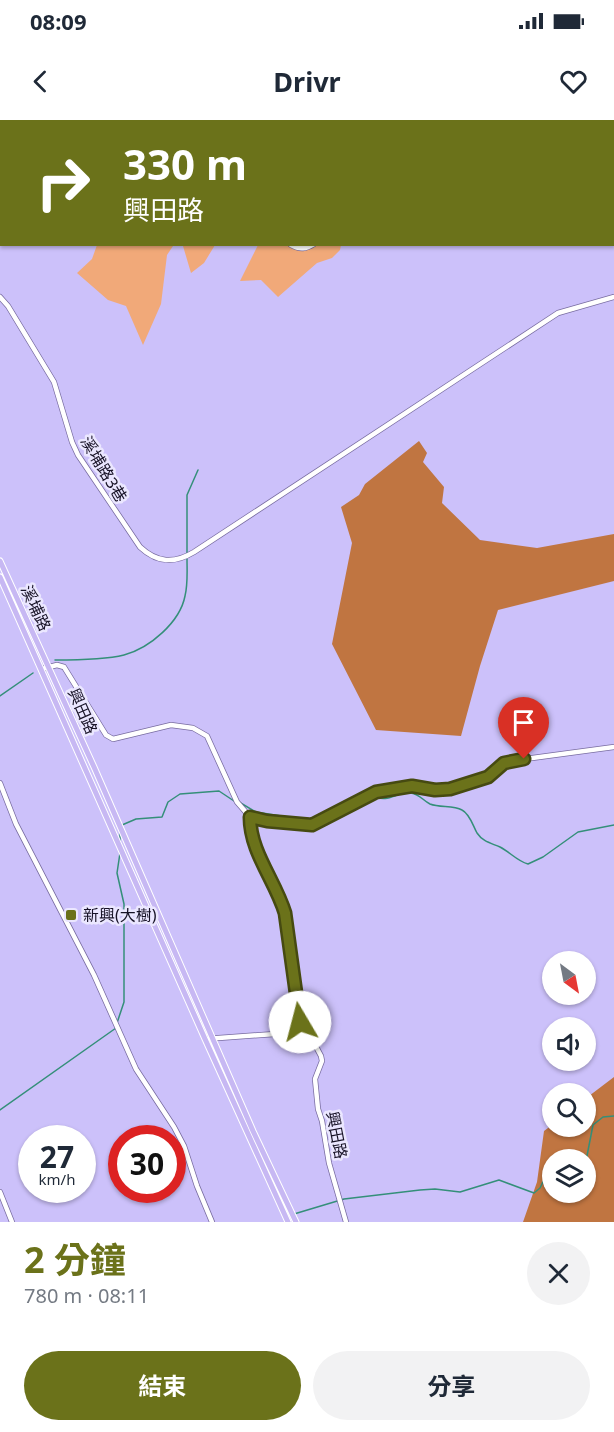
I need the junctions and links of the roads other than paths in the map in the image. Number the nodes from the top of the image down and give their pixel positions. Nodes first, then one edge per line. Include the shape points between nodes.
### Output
1 (293, 246) edge
2 (311, 246) edge
3 (0, 297) edge
4 (614, 297) edge
5 (0, 561) edge
6 (0, 577) edge
7 (48, 666) junction
8 (42, 669) junction
9 (614, 747) edge
10 (0, 783) edge
11 (250, 817) junction
12 (300, 1022) junction
13 (208, 1038) junction
14 (0, 1192) edge
15 (12, 1222) edge
16 (212, 1222) edge
17 (288, 1222) edge
18 (296, 1222) edge
19 (346, 1222) edge

1 - 2 street
3 - 4 street, 溪埔路3巷 via 54,382 72,442 84,466 140,547 166,561 189,555 558,313
5 - 7 main road, 溪埔路
6 - 8 main road, 溪埔路
7 - 8 street
7 - 11 street, 興田路 via 64,667 109,738 119,739 171,725 204,734 237,802
7 - 13 main road, 興田路
8 - 13 main road, 興田路
9 - 11 street via 510,761 488,777 450,789 412,786 376,792 312,825
10 - 16 street via 16,824 94,975 136,1069 184,1146
11 - 12 street, 興田路 via 254,845 285,913
12 - 13 street via 275,1034
12 - 19 street, 興田路 via 321,1056 315,1086 328,1163
13 - 17 main road, 興田路
13 - 18 main road, 興田路
14 - 15 street

